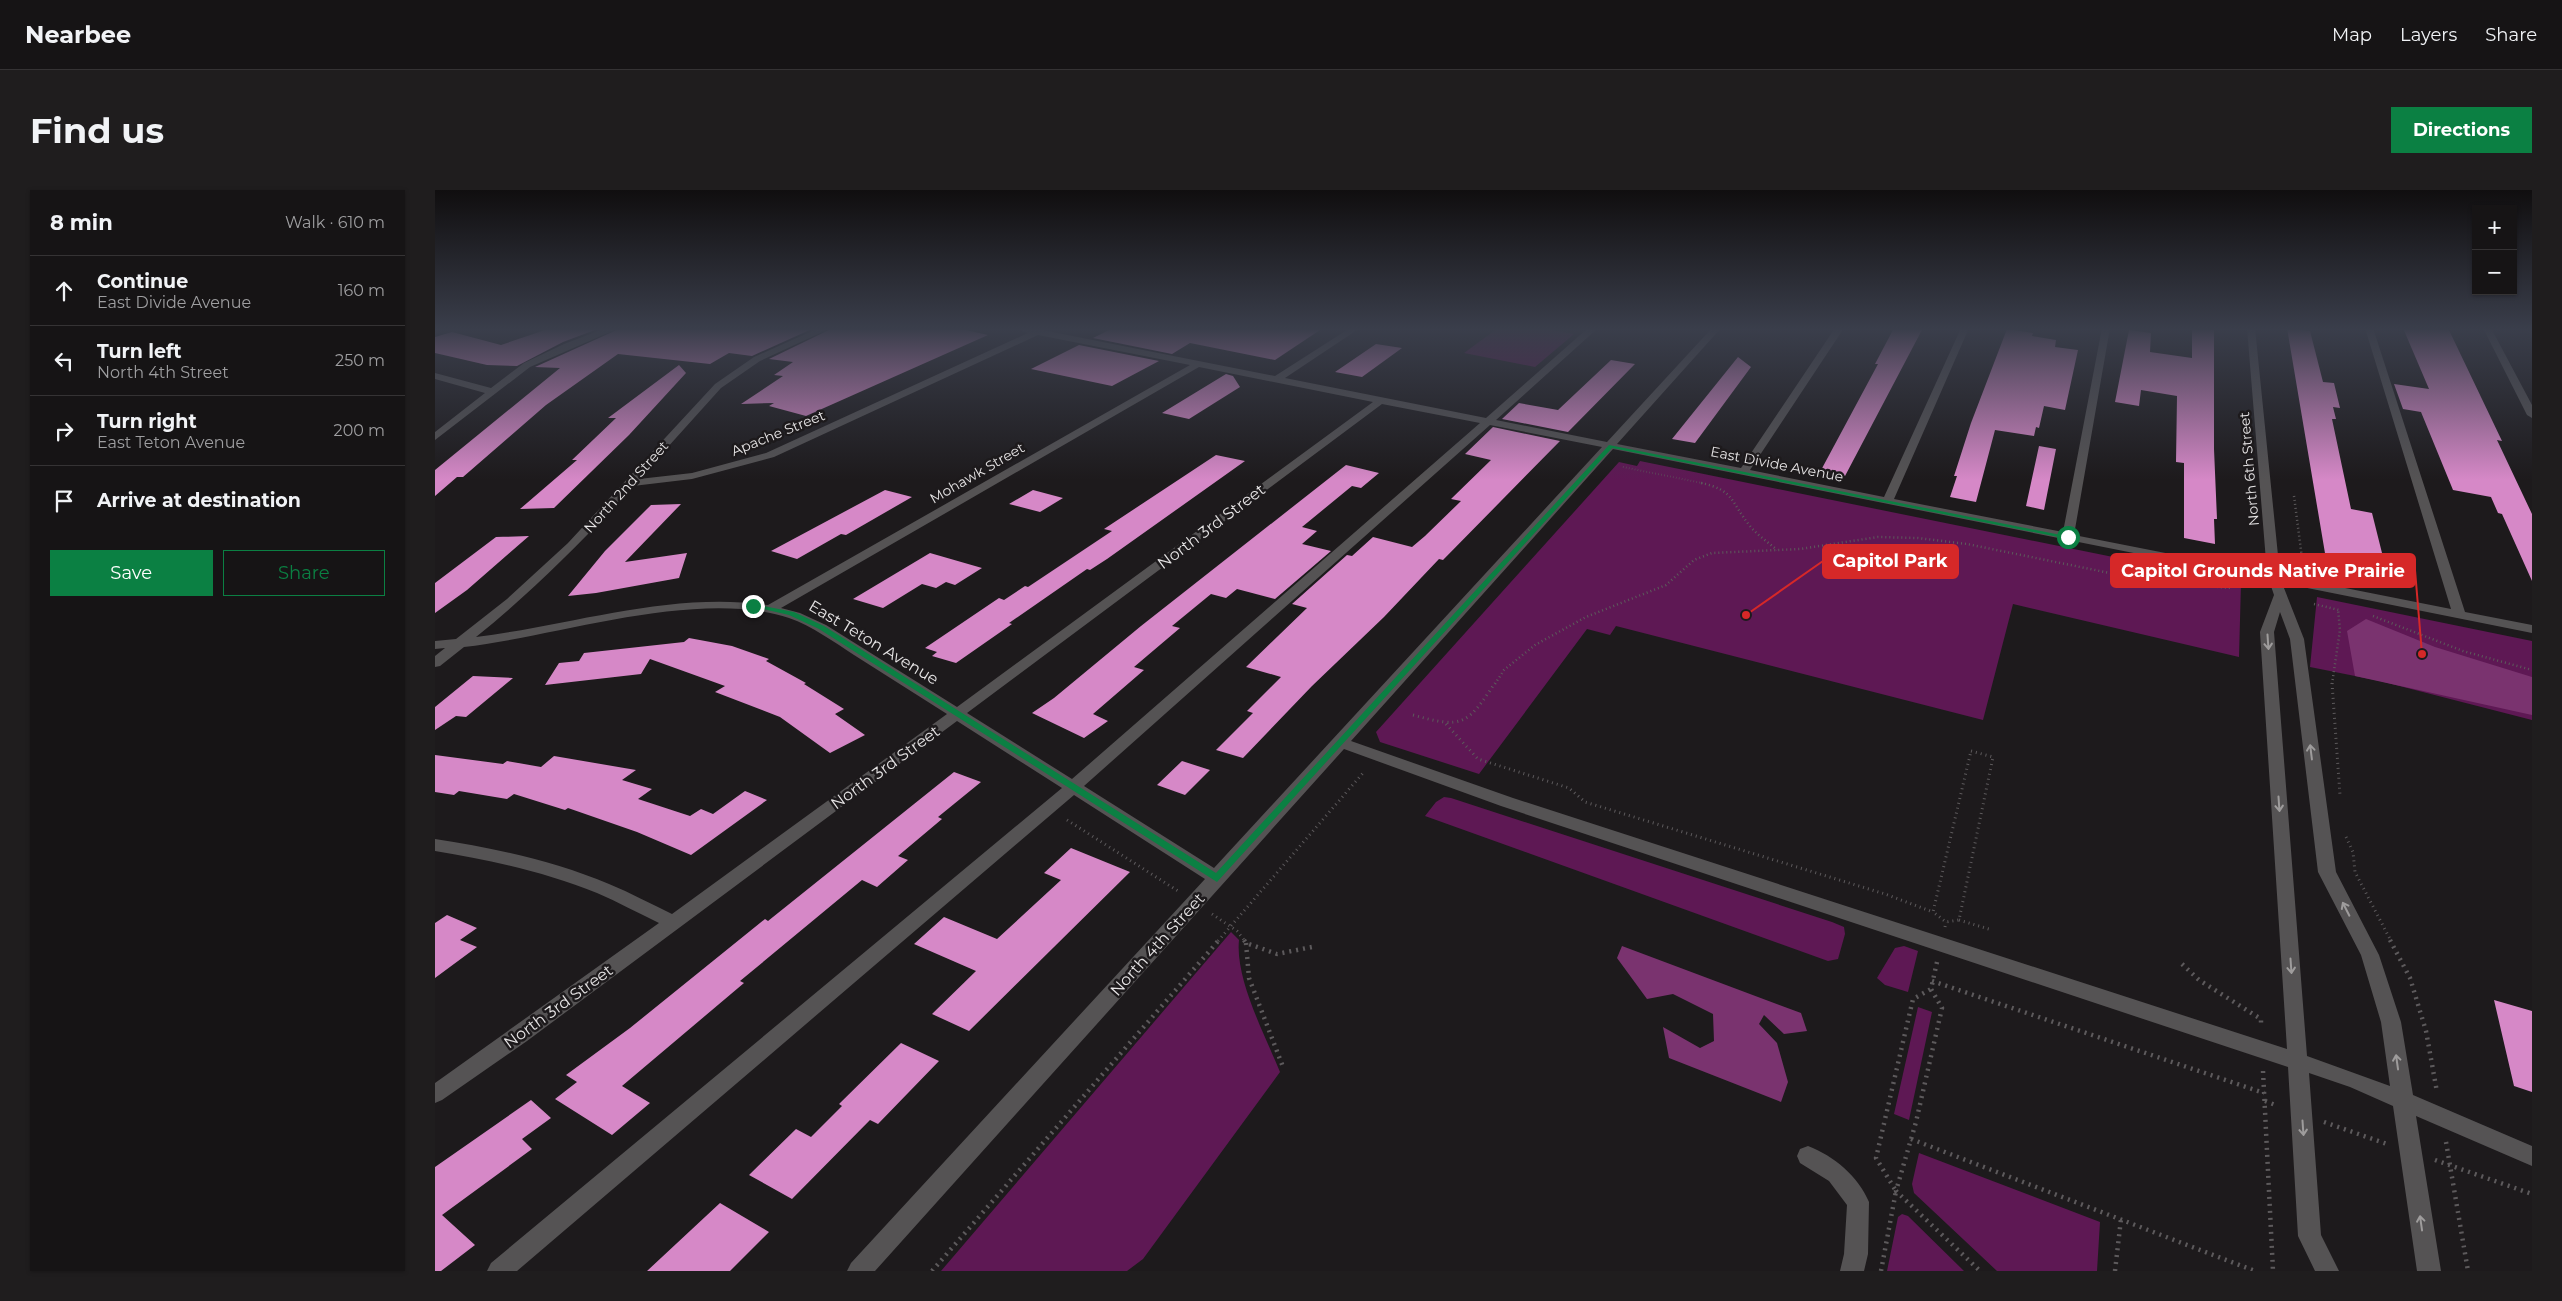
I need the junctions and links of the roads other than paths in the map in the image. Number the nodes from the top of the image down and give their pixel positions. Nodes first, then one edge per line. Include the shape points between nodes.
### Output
1 (444, 378) edge
2 (509, 378) edge
3 (729, 378) edge
4 (935, 378) edge
5 (1173, 378) edge
6 (1268, 378) edge
7 (1538, 378) edge
8 (1672, 378) edge
9 (1806, 378) edge
10 (1942, 378) edge
11 (2097, 378) edge
12 (2256, 378) edge
13 (2385, 378) edge
14 (2513, 378) edge
15 (1275, 380) joint
16 (493, 392) junction
17 (1381, 400) junction
18 (2532, 415) edge
19 (1489, 422) junction
20 (435, 437) edge
21 (1611, 446) junction
22 (1743, 473) junction
23 (631, 483) junction
24 (1887, 502) junction
25 (2068, 537) junction
26 (2274, 578) junction
27 (2280, 596) junction
28 (772, 608) junction
29 (2459, 615) junction
30 (2532, 629) edge
31 (461, 643) junction
32 (435, 645) edge
33 (435, 664) edge
34 (958, 714) junction
35 (1342, 743) junction
36 (1072, 787) junction
37 (435, 845) edge
38 (1217, 878) junction
39 (673, 922) junction
40 (2298, 1061) junction
41 (435, 1094) edge
42 (2403, 1100) junction
43 (1808, 1156) dead end
44 (2532, 1156) edge
45 (499, 1271) edge
46 (859, 1271) edge
47 (1852, 1271) edge
48 (2327, 1271) edge
49 (2429, 1271) edge

1 - 16 street
2 - 16 street
3 - 23 street, North 2nd Street via 718,386
4 - 23 street, Apache Street via 770,454 692,476
5 - 28 street, Mohawk Street
6 - 15 street, East Divide Avenue
7 - 19 street
8 - 21 street, North 4th Street
9 - 22 street
10 - 24 street
11 - 25 street
12 - 26 street, North 6th Street
13 - 29 street
14 - 18 street
15 - 17 street, East Divide Avenue
16 - 20 street
17 - 19 street, East Divide Avenue
17 - 34 street, North 3rd Street
19 - 21 street, East Divide Avenue
19 - 36 street
21 - 22 street, East Divide Avenue
21 - 35 street, North 4th Street
22 - 24 street, East Divide Avenue
23 - 31 street, North 2nd Street via 556,561
24 - 25 street, East Divide Avenue
25 - 26 street, East Divide Avenue
26 - 27 street, North 6th Street
26 - 29 street, East Divide Avenue
27 -> 40 street via 2267,632
42 -> 27 street, North 6th Street via 2391,1022 2370,955 2327,872 2297,639
28 - 31 street, East Teton Avenue via 731,604 684,606
28 - 34 street, East Teton Avenue via 814,624
29 - 30 street, East Divide Avenue
31 - 32 street, East Teton Avenue
31 - 33 street, North 2nd Street
34 - 36 street, East Teton Avenue
34 - 39 street, North 3rd Street
35 - 38 street, North 4th Street
35 - 40 street via 1507,802
36 - 38 street, East Teton Avenue
36 - 45 street
37 - 39 street via 558,873 594,885
38 - 46 street, North 4th Street
39 - 41 street, North 3rd Street
40 - 42 street
40 -> 48 street via 2310,1236
42 - 44 street
49 -> 42 street, North 6th Street
43 - 47 street via 1837,1174 1858,1202 1856,1254

